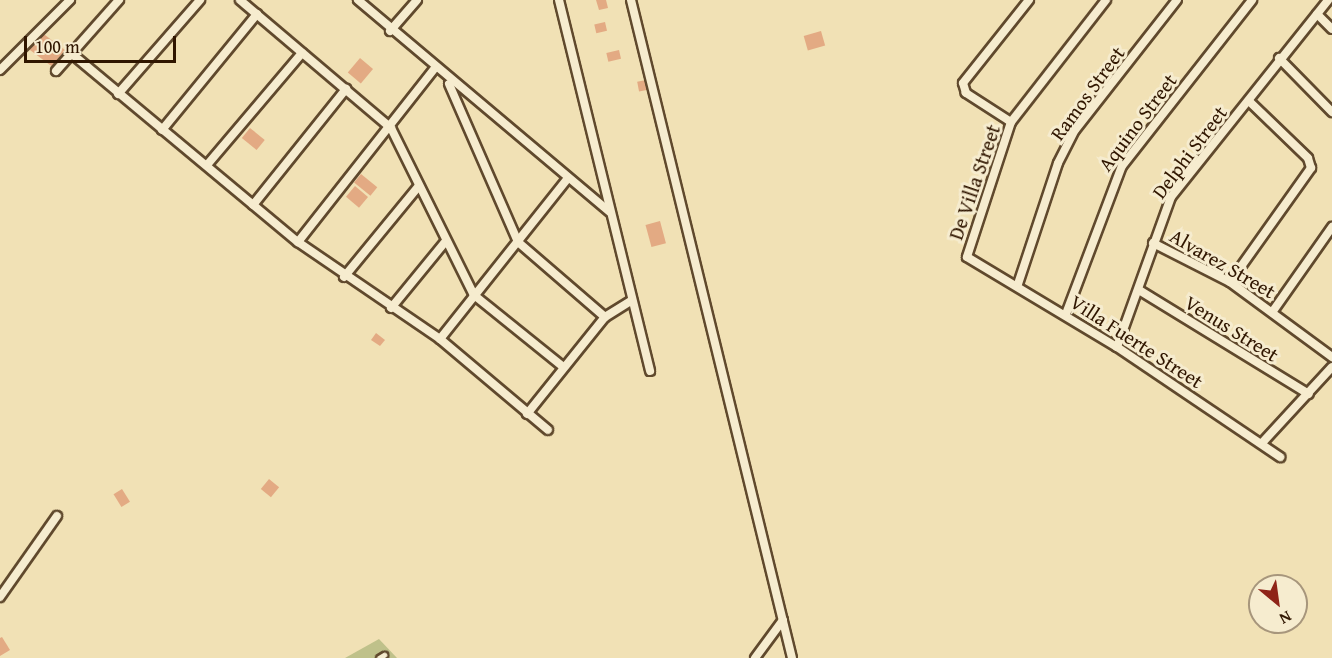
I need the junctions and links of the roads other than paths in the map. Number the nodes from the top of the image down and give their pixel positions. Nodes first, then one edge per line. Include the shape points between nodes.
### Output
1 (70, 0) edge
2 (119, 0) edge
3 (200, 0) edge
4 (240, 0) edge
5 (357, 0) edge
6 (417, 0) edge
7 (559, 0) edge
8 (631, 0) edge
9 (1029, 0) edge
10 (1106, 0) edge
11 (1177, 0) edge
12 (1252, 0) edge
13 (1328, 0) edge
14 (257, 14) junction
15 (1317, 14) junction
16 (1332, 29) edge
17 (390, 31) junction
18 (302, 53) junction
19 (72, 54) junction
20 (1279, 58) junction
21 (434, 69) junction
22 (0, 70) edge
23 (56, 71) dead end
24 (447, 80) junction
25 (346, 89) junction
26 (118, 94) junction
27 (1249, 101) junction
28 (1332, 112) edge
29 (1011, 122) junction
30 (391, 128) junction
31 (162, 130) junction
32 (207, 165) junction
33 (568, 178) junction
34 (418, 187) junction
35 (253, 205) junction
36 (610, 211) junction
37 (1332, 227) edge
38 (298, 242) junction
39 (518, 242) junction
40 (446, 243) junction
41 (1154, 243) junction
42 (971, 261) joint
43 (344, 277) junction
44 (1230, 282) junction
45 (1018, 284) junction
46 (1139, 290) junction
47 (474, 295) junction
48 (631, 301) junction
49 (391, 308) junction
50 (1273, 311) junction
51 (1066, 314) junction
52 (605, 317) junction
53 (440, 339) junction
54 (1117, 346) junction
55 (1332, 357) edge
56 (562, 366) junction
57 (1332, 367) edge
58 (650, 371) dead end
59 (1309, 394) junction
60 (527, 414) junction
61 (548, 430) dead end
62 (1262, 443) junction
63 (1280, 457) dead end
64 (57, 516) dead end
65 (0, 597) edge
66 (783, 620) junction
67 (754, 658) edge
68 (792, 658) edge

1 - 22 street
2 - 19 street
3 - 26 street
4 - 14 street
5 - 17 street
6 - 17 street
7 - 36 street
8 - 66 street
9 - 29 street via 963,83 966,93
10 - 29 street, De Villa Street
11 - 45 street, Ramos Street via 1075,130 1058,163
12 - 51 street, Aquino Street via 1122,166 1102,206
13 - 15 street, Delphi Street
14 - 18 street
14 - 31 street
15 - 16 street
15 - 20 street, Delphi Street
17 - 21 street
18 - 25 street
18 - 32 street
19 - 23 street
19 - 26 street
20 - 27 street, Delphi Street
20 - 28 street
21 - 24 street
21 - 30 street
24 - 33 street
24 - 39 street
25 - 30 street
25 - 35 street
26 - 31 street
27 - 41 street, Delphi Street via 1171,197
27 - 44 street via 1308,158 1311,168
29 - 42 street, De Villa Street via 966,253
30 - 34 street
30 - 38 street
31 - 32 street
32 - 35 street
33 - 36 street
33 - 39 street
34 - 40 street
34 - 43 street
35 - 38 street
36 - 48 street
37 - 50 street
38 - 43 street
39 - 47 street
39 - 52 street
40 - 47 street
40 - 49 street
41 - 44 street, Alvarez Street
41 - 46 street, Delphi Street
42 - 45 street, Villa Fuerte Street
43 - 49 street
44 - 50 street, Alvarez Street
45 - 51 street, Villa Fuerte Street
46 - 54 street, Delphi Street
46 - 59 street, Venus Street
47 - 53 street
47 - 56 street
48 - 52 street
48 - 58 street
49 - 53 street
50 - 55 street, Alvarez Street
51 - 54 street, Villa Fuerte Street
52 - 56 street
53 - 60 street
54 - 62 street, Villa Fuerte Street
56 - 60 street
57 - 59 street
59 - 62 street
60 - 61 street
62 - 63 street, Villa Fuerte Street
64 - 65 street
66 - 67 street
66 - 68 street

